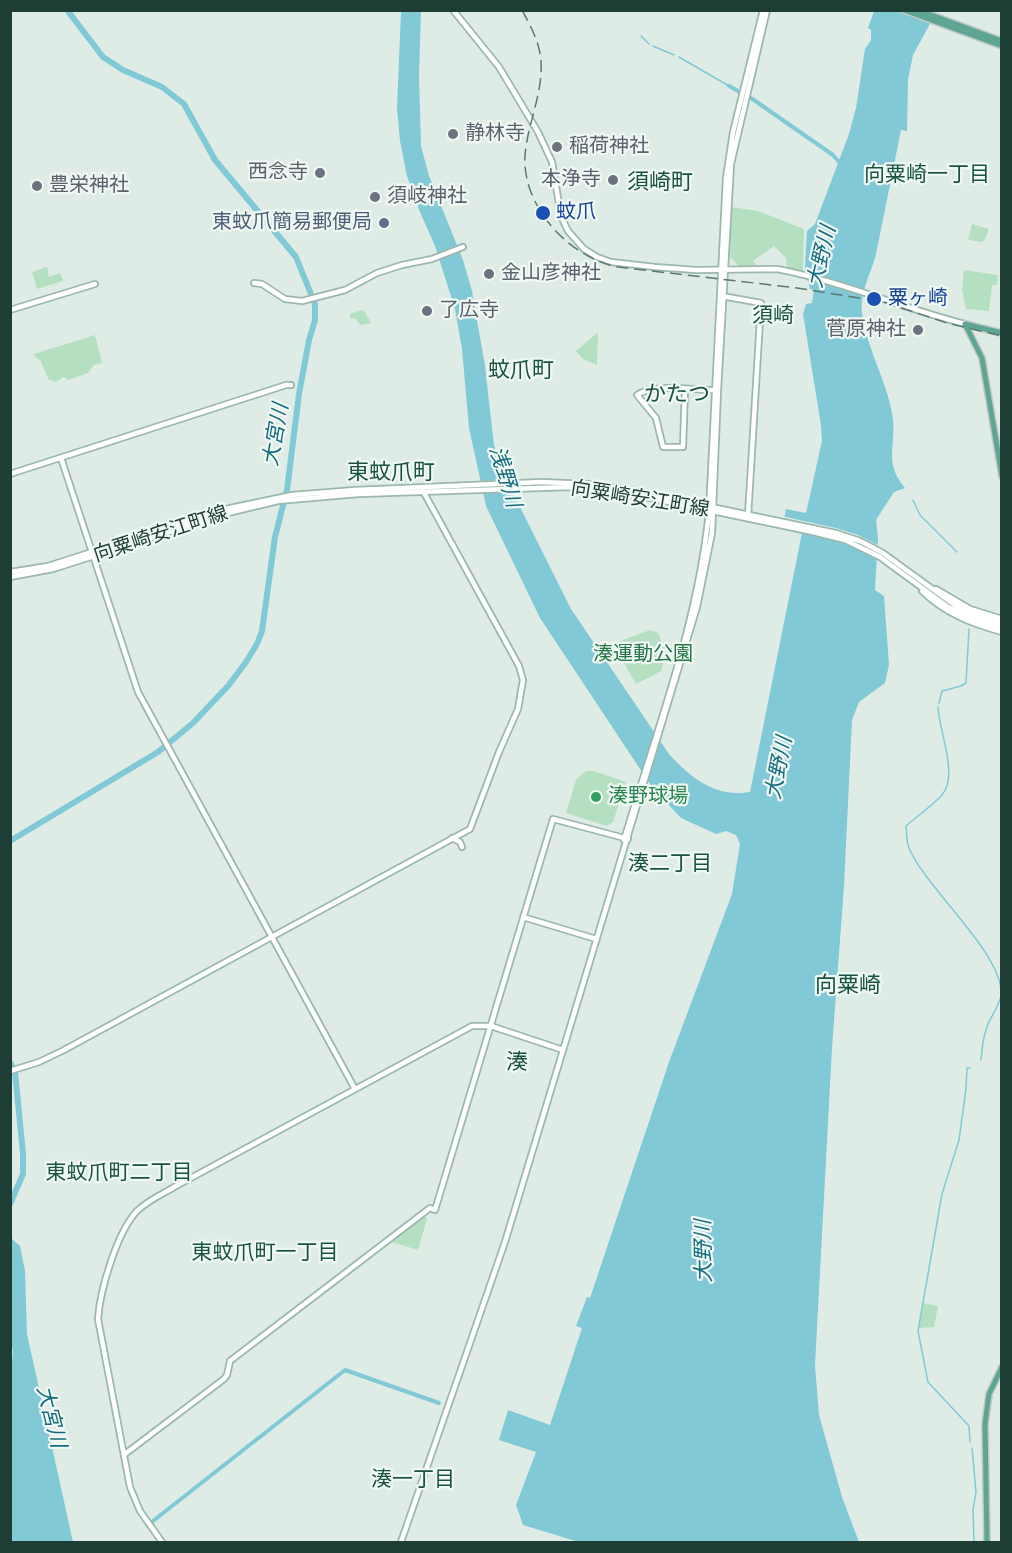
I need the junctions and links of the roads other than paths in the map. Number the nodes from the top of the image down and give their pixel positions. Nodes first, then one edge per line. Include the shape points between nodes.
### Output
1 (453, 10) edge
2 (765, 10) edge
3 (904, 10) edge
4 (918, 10) edge
5 (952, 26) junction
6 (1002, 41) edge
7 (1002, 46) edge
8 (463, 247) dead end
9 (723, 269) junction
10 (254, 283) dead end
11 (95, 284) dead end
12 (721, 296) junction
13 (10, 310) edge
14 (965, 324) junction
15 (1002, 333) edge
16 (291, 385) dead end
17 (685, 389) junction
18 (716, 390) junction
19 (61, 458) junction
20 (10, 474) edge
21 (1002, 476) edge
22 (430, 489) junction
23 (423, 491) junction
24 (293, 497) junction
25 (711, 509) junction
26 (748, 516) junction
27 (93, 554) junction
28 (13, 574) edge
29 (909, 574) junction
30 (1002, 619) edge
31 (1002, 628) edge
32 (452, 838) junction
33 (626, 838) junction
34 (462, 847) dead end
35 (523, 917) junction
36 (272, 937) junction
37 (596, 939) junction
38 (491, 1026) junction
39 (563, 1050) junction
40 (10, 1071) edge
41 (355, 1089) junction
42 (1002, 1367) edge
43 (125, 1454) junction
44 (162, 1542) edge
45 (400, 1542) edge
46 (987, 1542) edge

1 - 9 street via 499,67 538,132 552,162 561,216 575,240 597,257 611,262 673,269
2 - 9 street via 730,147
3 - 5 main road
4 - 5 main road
5 - 6 main road
5 - 7 main road
8 - 10 street via 309,299 290,301
9 - 12 street
9 - 14 street via 777,270 867,292
11 - 13 street
12 - 18 street
12 - 26 street via 761,303
14 - 15 main road
14 - 21 main road via 982,358
16 - 19 street
17 - 17 street via 655,389 637,396 656,418 663,447 683,447
17 - 18 street
18 - 25 street
19 - 20 street
19 - 27 street
22 - 23 street, 向粟崎安江町線
22 - 24 street, 向粟崎安江町線 via 329,491
22 - 25 street, 向粟崎安江町線 via 542,485 587,488
23 - 24 street, 向粟崎安江町線
23 - 32 street via 524,680 514,722 470,829
24 - 27 street, 向粟崎安江町線 via 261,502
25 - 26 street, 向粟崎安江町線
25 - 33 street via 710,552 697,607
26 - 29 street, 向粟崎安江町線 via 845,540
27 - 28 street, 向粟崎安江町線 via 43,572
27 - 36 street via 131,673
29 - 30 street via 970,609
29 - 31 street, 向粟崎安江町線 via 948,607
29 - 31 street via 926,595 967,621
32 - 34 street
32 - 36 street
33 - 35 street via 553,819
33 - 37 street
35 - 37 street
35 - 38 street
36 - 40 street via 64,1050
36 - 41 street
37 - 39 street
38 - 39 street
38 - 41 street via 472,1026
38 - 43 street via 435,1210 429,1209 230,1361 224,1378
39 - 45 street via 505,1242
41 - 43 street via 151,1200 125,1228 101,1296 98,1319
42 - 46 main road via 989,1394 985,1424
43 - 44 street via 134,1497

